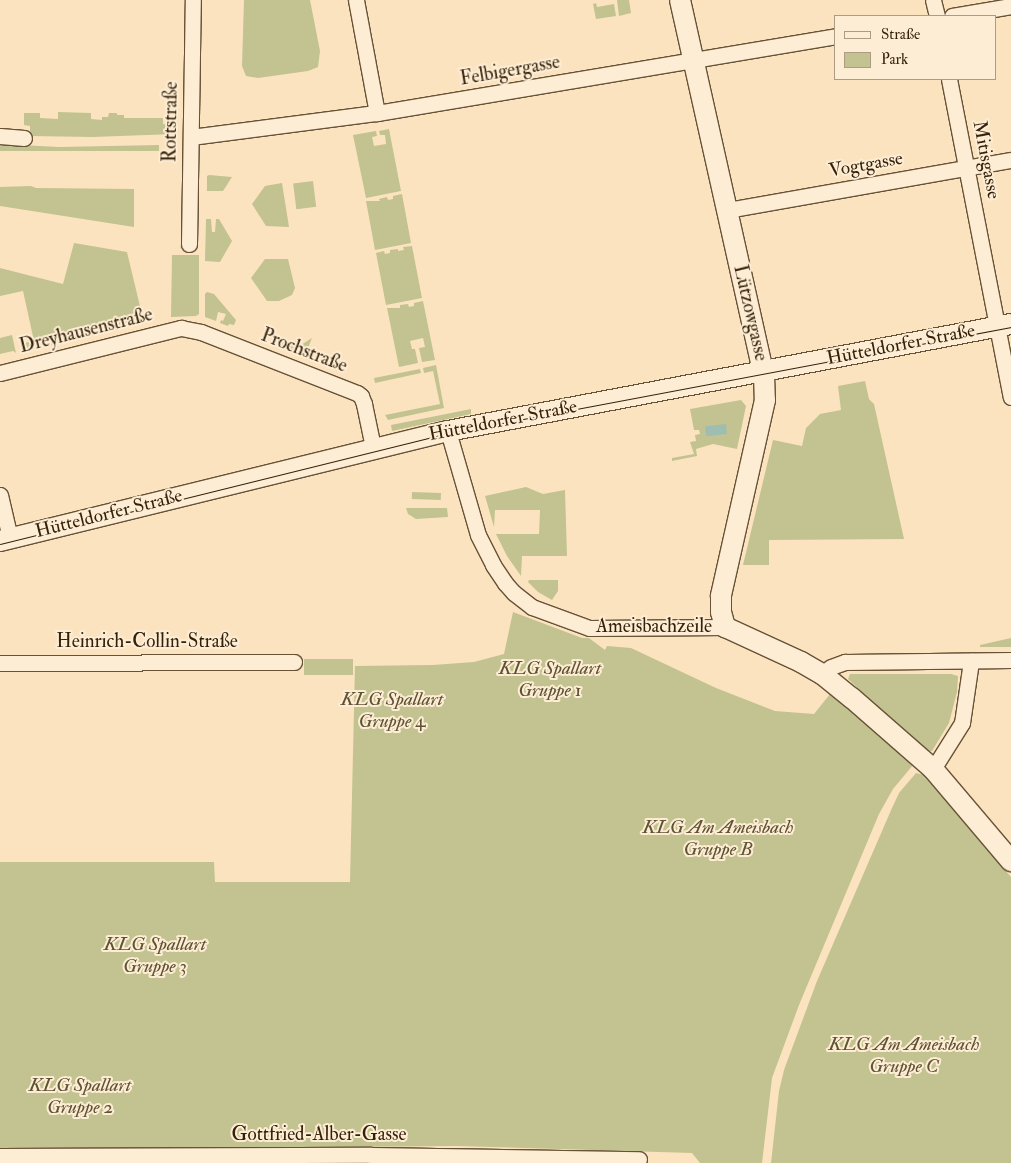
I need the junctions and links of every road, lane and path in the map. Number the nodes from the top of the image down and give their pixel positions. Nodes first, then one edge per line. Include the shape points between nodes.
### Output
1 (193, 0) edge
2 (356, 0) edge
3 (680, 0) edge
4 (934, 0) edge
5 (1011, 6) edge
6 (937, 15) edge
7 (958, 15) edge
8 (834, 36) edge
9 (694, 60) junction
10 (949, 80) edge
11 (378, 113) junction
12 (0, 136) edge
13 (191, 137) junction
14 (24, 138) dead end
15 (1011, 160) edge
16 (968, 168) junction
17 (728, 210) junction
18 (189, 244) dead end
19 (1004, 325) edge
20 (181, 328) joint
21 (763, 371) junction
22 (0, 373) edge
23 (1011, 397) edge
24 (448, 431) junction
25 (373, 448) junction
26 (0, 495) edge
27 (5, 540) edge
28 (725, 627) junction
29 (1011, 660) edge
30 (971, 661) junction
31 (294, 662) dead end
32 (0, 663) edge
33 (822, 674) junction
34 (933, 769) junction
35 (1011, 861) edge
36 (0, 1156) edge
37 (639, 1159) dead end

1 - 13 street, Rottstraße
2 - 11 street
3 - 9 street, Lützowgasse
4 - 6 street
5 - 7 street
8 - 9 street, Felbigergasse
9 - 11 street, Felbigergasse
9 - 17 street, Lützowgasse
10 - 16 street, Mitisgasse
11 - 13 street, Felbigergasse
12 - 14 street
13 - 18 street, Rottstraße
15 - 16 street, Vogtgasse
16 - 17 street, Vogtgasse
16 - 19 street, Mitisgasse
17 - 21 street, Lützowgasse
19 - 21 street, Hütteldorfer Straße
19 - 23 street, Mitisgasse
20 - 22 street, Dreyhausenstraße
20 - 25 street, Prochstraße via 201,332 357,393 364,404
21 - 24 street, Hütteldorfer Straße
21 - 28 street, Lützowgasse via 765,400 721,596
24 - 25 street, Hütteldorfer Straße
24 - 28 street, Ameisbachzeile via 478,535 493,565 514,593 532,607 589,628
25 - 27 street, Hütteldorfer Straße
26 - 27 street
28 - 33 street, Ameisbachzeile
29 - 30 street
30 - 33 street via 845,662
30 - 34 street via 962,723
31 - 32 street, Heinrich-Collin-Straße
33 - 34 street, Ameisbachzeile
34 - 35 street, Ameisbachzeile
36 - 37 street, Gottfried-Alber-Gasse via 371,1155

